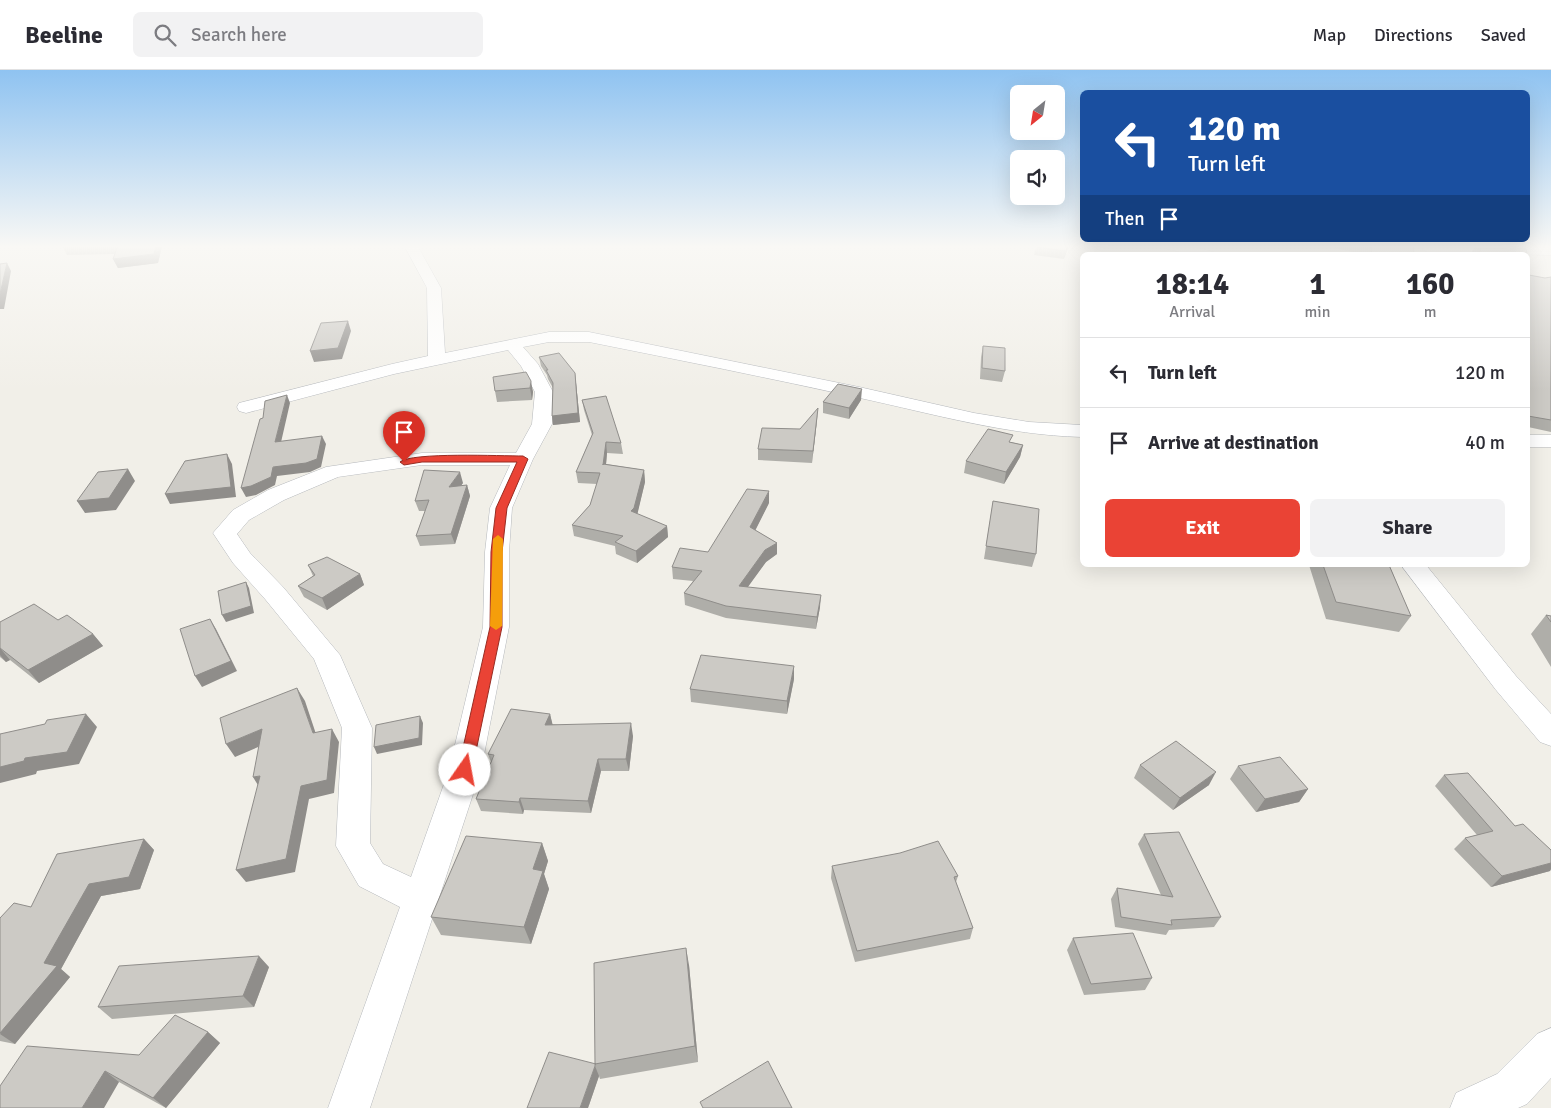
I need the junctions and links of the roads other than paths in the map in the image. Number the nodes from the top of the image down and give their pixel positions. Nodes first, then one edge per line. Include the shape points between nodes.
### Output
1 (434, 293) edge
2 (512, 345) junction
3 (437, 360) junction
4 (246, 407) dead end
5 (1080, 432) edge
6 (1530, 440) edge
7 (1551, 441) edge
8 (523, 459) junction
9 (1415, 567) edge
10 (1551, 734) edge
11 (421, 900) junction
12 (1551, 1048) edge
13 (350, 1108) edge
14 (1472, 1108) edge

1 - 3 street
2 - 3 street
2 - 5 street via 549,337 588,337 859,392 974,419
2 - 8 street via 529,364 544,392 542,424
3 - 4 street
6 - 7 street
8 - 11 street via 502,508 496,552 496,627 465,770
8 - 11 street via 422,459 333,471 276,495 241,515 226,533 241,558 326,655 357,728 353,846 371,875
9 - 10 street via 1506,683
11 - 13 street
12 - 14 street via 1512,1089

